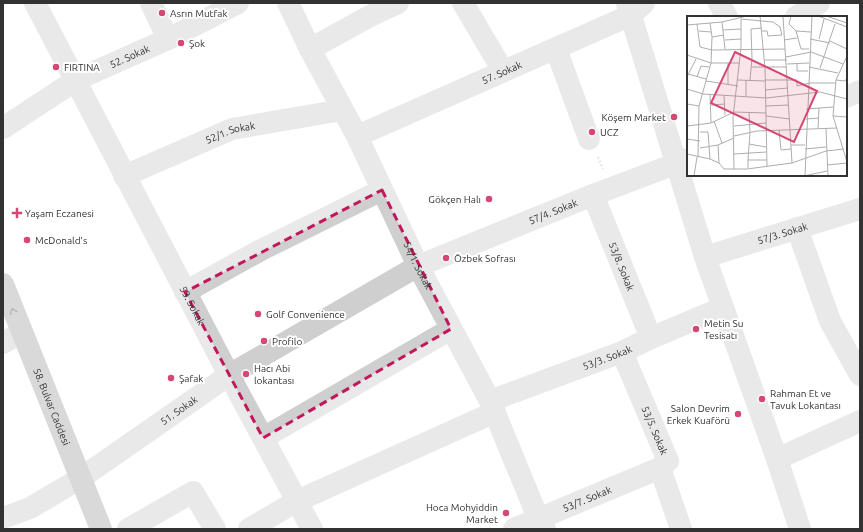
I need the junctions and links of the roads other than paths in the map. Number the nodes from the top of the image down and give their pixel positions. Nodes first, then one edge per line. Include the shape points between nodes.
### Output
1 (35, 3) edge
2 (151, 3) edge
3 (238, 3) edge
4 (288, 3) edge
5 (398, 3) edge
6 (462, 3) edge
7 (719, 3) edge
8 (818, 3) edge
9 (634, 7) edge
10 (726, 16) edge
11 (798, 16) edge
12 (168, 40) junction
13 (310, 49) junction
14 (556, 49) junction
15 (503, 72) junction
16 (76, 80) junction
17 (860, 91) edge
18 (847, 97) edge
19 (342, 110) junction
20 (3, 128) edge
21 (357, 136) junction
22 (589, 139) road end
23 (682, 161) edge
24 (124, 176) junction
25 (382, 190) junction
26 (602, 192) junction
27 (860, 209) edge
28 (797, 228) junction
29 (705, 257) junction
30 (418, 266) junction
31 (3, 284) edge
32 (185, 292) junction
33 (722, 308) junction
34 (451, 329) junction
35 (22, 332) junction
36 (651, 338) junction
37 (3, 343) edge
38 (622, 352) junction
39 (229, 375) junction
40 (860, 376) edge
41 (492, 406) junction
42 (860, 420) edge
43 (262, 438) junction
44 (777, 459) junction
45 (660, 468) junction
46 (81, 478) junction
47 (297, 501) junction
48 (3, 518) edge
49 (542, 523) edge
50 (101, 529) edge
51 (128, 529) edge
52 (215, 529) edge
53 (249, 529) edge
54 (312, 529) edge
55 (514, 529) edge
56 (681, 529) edge
57 (800, 529) edge

1 - 16 street, 53. Sokak
2 - 12 street
3 - 12 street, 52. Sokak
4 - 13 street, 54/1. Sokak
5 - 13 street
6 - 15 street
7 - 10 street
8 - 11 street
9 - 14 street, 57. Sokak
9 - 23 street
12 - 16 street, 52. Sokak
13 - 19 street, 54/1. Sokak
14 - 15 street, 57. Sokak
14 - 22 street
15 - 21 street, 57. Sokak
16 - 20 street, 52. Sokak
16 - 24 street, 53. Sokak
17 - 18 street
19 - 21 street, 54/1. Sokak
19 - 24 street, 52/1. Sokak via 232,129
21 - 25 street, 54/1. Sokak
23 - 26 street, 57/4. Sokak
23 - 29 street
24 - 32 street, 53. Sokak
25 - 30 street, 54/1. Sokak
25 - 32 street via 261,250
26 - 30 street, 57/4. Sokak
26 - 36 street, 53/8. Sokak
27 - 28 street, 57/3. Sokak
28 - 29 street, 57/3. Sokak
28 - 40 street via 830,321
29 - 33 street
30 - 34 street, 54/1. Sokak
30 - 39 street, 51. Sokak
35 -> 31 main road, 58. Bulvar Caddesi
32 - 39 street, 53. Sokak
33 - 36 street, 53/3. Sokak
33 - 44 street
34 - 41 street, 54/1. Sokak
34 - 43 street
35 - 37 street
35 - 46 main road, 58. Bulvar Caddesi
36 - 38 street, 53/3. Sokak
38 - 41 street, 53/3. Sokak
38 - 45 street, 53/5. Sokak via 668,461
39 - 43 street, 53. Sokak
39 - 46 street, 51. Sokak
41 - 47 street, 53/3. Sokak
41 - 49 street, 54/1. Sokak
42 - 44 street
43 - 47 street, 53. Sokak
44 - 57 street
45 - 49 street, 53/7. Sokak
45 - 56 street, 53/5. Sokak
46 - 48 street, 51. Sokak via 30,508
46 - 50 main road, 58. Bulvar Caddesi
47 - 53 street, 53/3. Sokak
47 - 54 street, 53. Sokak
49 - 55 street, 53/7. Sokak
51 - 52 street via 193,492

